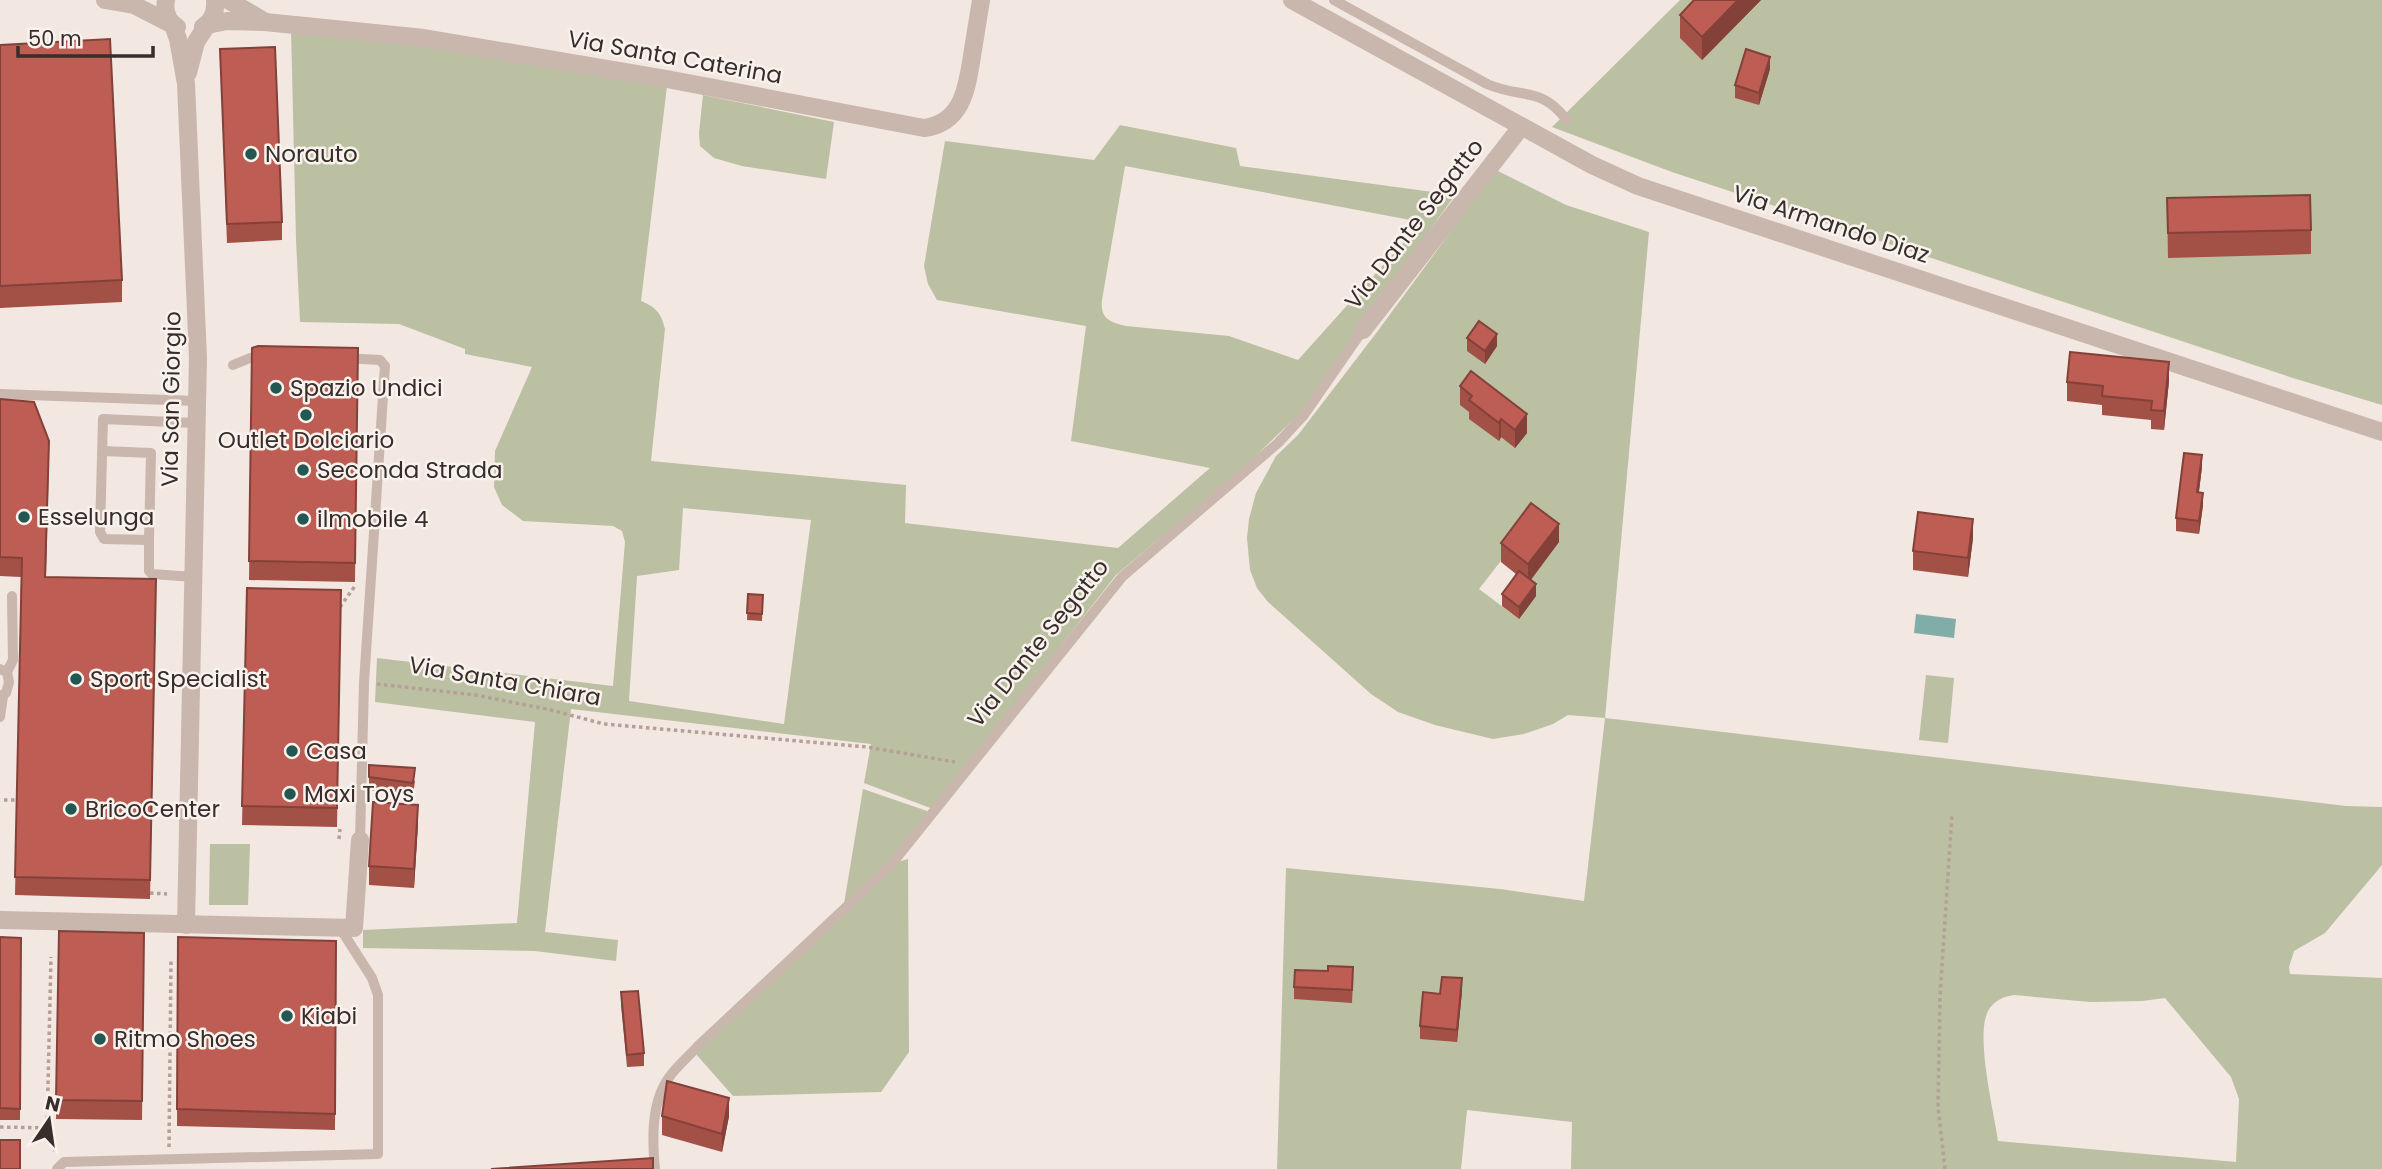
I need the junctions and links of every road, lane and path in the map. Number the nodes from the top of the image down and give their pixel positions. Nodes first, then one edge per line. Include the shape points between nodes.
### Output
1 (105, 0) edge
2 (156, 0) edge
3 (166, 0) edge
4 (215, 0) edge
5 (228, 0) edge
6 (981, 0) edge
7 (1292, 0) edge
8 (1334, 0) edge
9 (134, 5) junction
10 (265, 22) junction
11 (207, 24) junction
12 (173, 25) junction
13 (186, 83) junction
14 (1566, 120) dead end
15 (1521, 127) junction
16 (1363, 330) joint
17 (283, 357) edge
18 (335, 358) edge
19 (233, 365) dead end
20 (0, 394) edge
21 (197, 401) junction
22 (196, 422) junction
23 (2382, 432) edge
24 (103, 451) junction
25 (149, 540) junction
26 (194, 577) junction
27 (356, 585) dead end
28 (12, 596) dead end
29 (341, 607) edge
30 (3, 671) edge
31 (211, 683) dead end
32 (365, 683) junction
33 (229, 684) dead end
34 (2, 696) edge
35 (0, 717) edge
36 (940, 760) dead end
37 (4, 800) dead end
38 (17, 800) edge
39 (1952, 814) dead end
40 (340, 829) dead end
41 (339, 839) dead end
42 (360, 840) joint
43 (150, 893) edge
44 (167, 894) dead end
45 (0, 920) edge
46 (186, 925) junction
47 (340, 928) junction
48 (51, 957) dead end
49 (171, 960) dead end
50 (0, 1127) edge
51 (47, 1128) junction
52 (169, 1160) junction
53 (59, 1167) edge
54 (655, 1169) edge
55 (1945, 1169) edge

1 - 9 street, Via Santa Caterina
2 - 9 street, Via Santa Caterina
3 - 12 street via 165,10
4 - 11 street
5 - 10 street, Via Santa Caterina
6 - 10 street, Via Santa Caterina via 965,95 953,115 924,128 502,50
7 - 15 street, Via Armando Diaz
8 - 14 lane via 1488,84 1550,101
9 - 12 street, Via Santa Caterina
10 - 11 street, Via Santa Caterina
11 - 12 street, Via Santa Caterina via 187,31
11 - 13 street, Via San Giorgio via 192,51
12 - 13 street, Via San Giorgio
13 - 21 street, Via San Giorgio
15 - 16 street, Via Dante Segatto
15 - 23 street, Via Armando Diaz via 1638,186
16 - 54 lane, Via Dante Segatto via 1304,415 1278,443 1122,577 890,866 669,1077 657,1103
17 - 19 lane via 250,358
18 - 32 lane via 380,359 385,366
20 - 21 lane
21 - 22 street, Via San Giorgio
22 - 24 lane via 103,419
22 - 26 street, Via San Giorgio
24 - 25 lane via 101,537
24 - 25 lane via 151,453
25 - 26 lane via 150,573
26 - 46 street, Via San Giorgio
27 - 29 path
28 - 30 lane via 13,660
30 - 34 lane via 9,682
31 - 33 path
32 - 36 path, Via Santa Chiara via 476,695 604,724 867,747
32 - 42 lane
34 - 35 lane
37 - 38 path
39 - 55 path via 1940,996 1938,1107
40 - 41 path
42 - 47 street via 354,929
43 - 44 path
45 - 46 street
46 - 47 street
47 - 52 lane via 378,995 378,1154
48 - 51 path
49 - 52 path
50 - 51 path
51 - 53 path
52 - 53 lane via 64,1162

